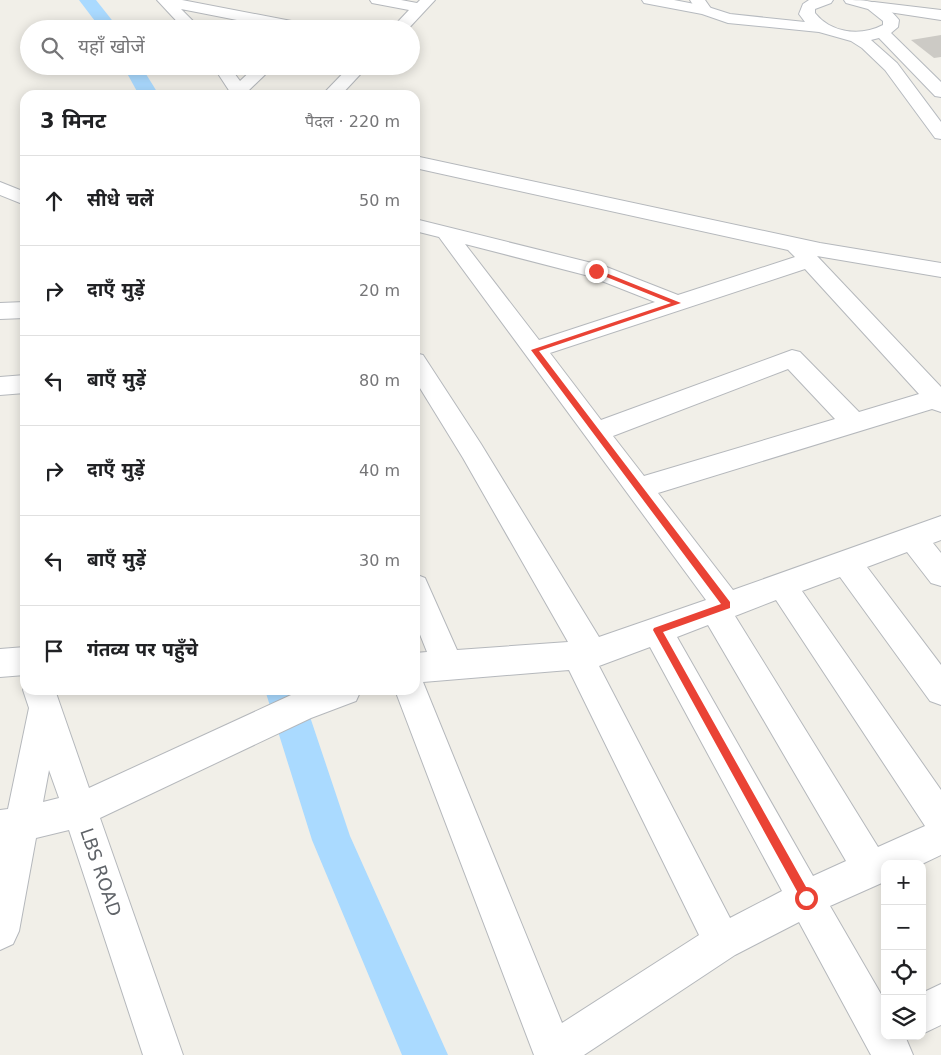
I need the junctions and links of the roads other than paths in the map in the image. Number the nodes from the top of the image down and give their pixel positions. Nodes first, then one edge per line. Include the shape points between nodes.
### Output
1 (377, 0) edge
2 (649, 0) edge
3 (821, 0) edge
4 (851, 0) edge
5 (164, 1) edge
6 (425, 4) edge
7 (701, 5) edge
8 (874, 6) junction
9 (941, 15) edge
10 (808, 16) junction
11 (184, 20) edge
12 (261, 20) edge
13 (408, 20) edge
14 (941, 23) edge
15 (822, 28) junction
16 (886, 28) junction
17 (854, 36) junction
18 (227, 75) edge
19 (257, 75) edge
20 (351, 75) edge
21 (238, 90) edge
22 (243, 90) edge
23 (336, 90) edge
24 (941, 92) edge
25 (941, 134) edge
26 (420, 163) edge
27 (0, 188) edge
28 (20, 197) edge
29 (420, 226) edge
30 (446, 233) junction
31 (802, 252) junction
32 (941, 270) edge
33 (678, 303) junction
34 (20, 310) edge
35 (0, 311) edge
36 (534, 350) junction
37 (420, 369) edge
38 (20, 384) edge
39 (0, 386) edge
40 (939, 400) edge
41 (854, 423) junction
42 (596, 432) junction
43 (639, 488) junction
44 (941, 528) edge
45 (912, 538) junction
46 (846, 562) junction
47 (941, 574) edge
48 (782, 586) junction
49 (420, 599) edge
50 (721, 607) junction
51 (658, 630) junction
52 (585, 655) junction
53 (20, 661) edge
54 (0, 663) edge
55 (448, 666) junction
56 (420, 668) edge
57 (941, 690) edge
58 (331, 695) edge
59 (412, 695) edge
60 (42, 700) edge
61 (80, 810) junction
62 (941, 820) edge
63 (11, 826) edge
64 (941, 837) edge
65 (871, 869) junction
66 (806, 898) junction
67 (0, 931) edge
68 (722, 942) junction
69 (941, 1004) edge
70 (926, 1012) edge
71 (881, 1029) edge
72 (554, 1053) edge
73 (163, 1055) edge

1 - 6 street
2 - 7 street
3 - 10 street via 808,8
4 - 8 street
5 - 11 street
5 - 12 street
6 - 13 street
7 - 10 street
7 - 15 street via 728,18
8 - 9 street
8 - 16 street via 891,20
10 - 15 street via 811,22
14 - 16 street
15 - 17 street
16 - 17 street via 870,36
16 - 24 street
17 - 25 street via 867,43 898,76
18 - 21 street
19 - 22 street
20 - 23 street
26 - 31 street
27 - 28 street
29 - 30 street
30 - 33 street via 596,271
30 - 36 street
31 - 32 street
31 - 33 street
31 - 40 street
33 - 36 street
34 - 35 street
36 - 42 street
37 - 52 street via 472,450
38 - 39 street
40 - 41 street
41 - 42 street via 792,358
41 - 43 street
42 - 43 street
43 - 50 street
44 - 45 street
45 - 46 street
45 - 47 street
46 - 48 street
46 - 57 street
48 - 50 street
48 - 62 street
49 - 55 street
50 - 51 street
50 - 65 street
51 - 52 street
51 - 66 street
52 - 55 street
52 - 68 street
53 - 54 street
55 - 56 street
58 - 61 street via 303,705
59 - 72 street
60 - 61 street, LBS ROAD
60 - 63 street
61 - 63 street
61 - 73 street, LBS ROAD
63 - 67 street
64 - 65 street
65 - 66 street
66 - 68 street
66 - 71 street
68 - 72 street
69 - 70 street

